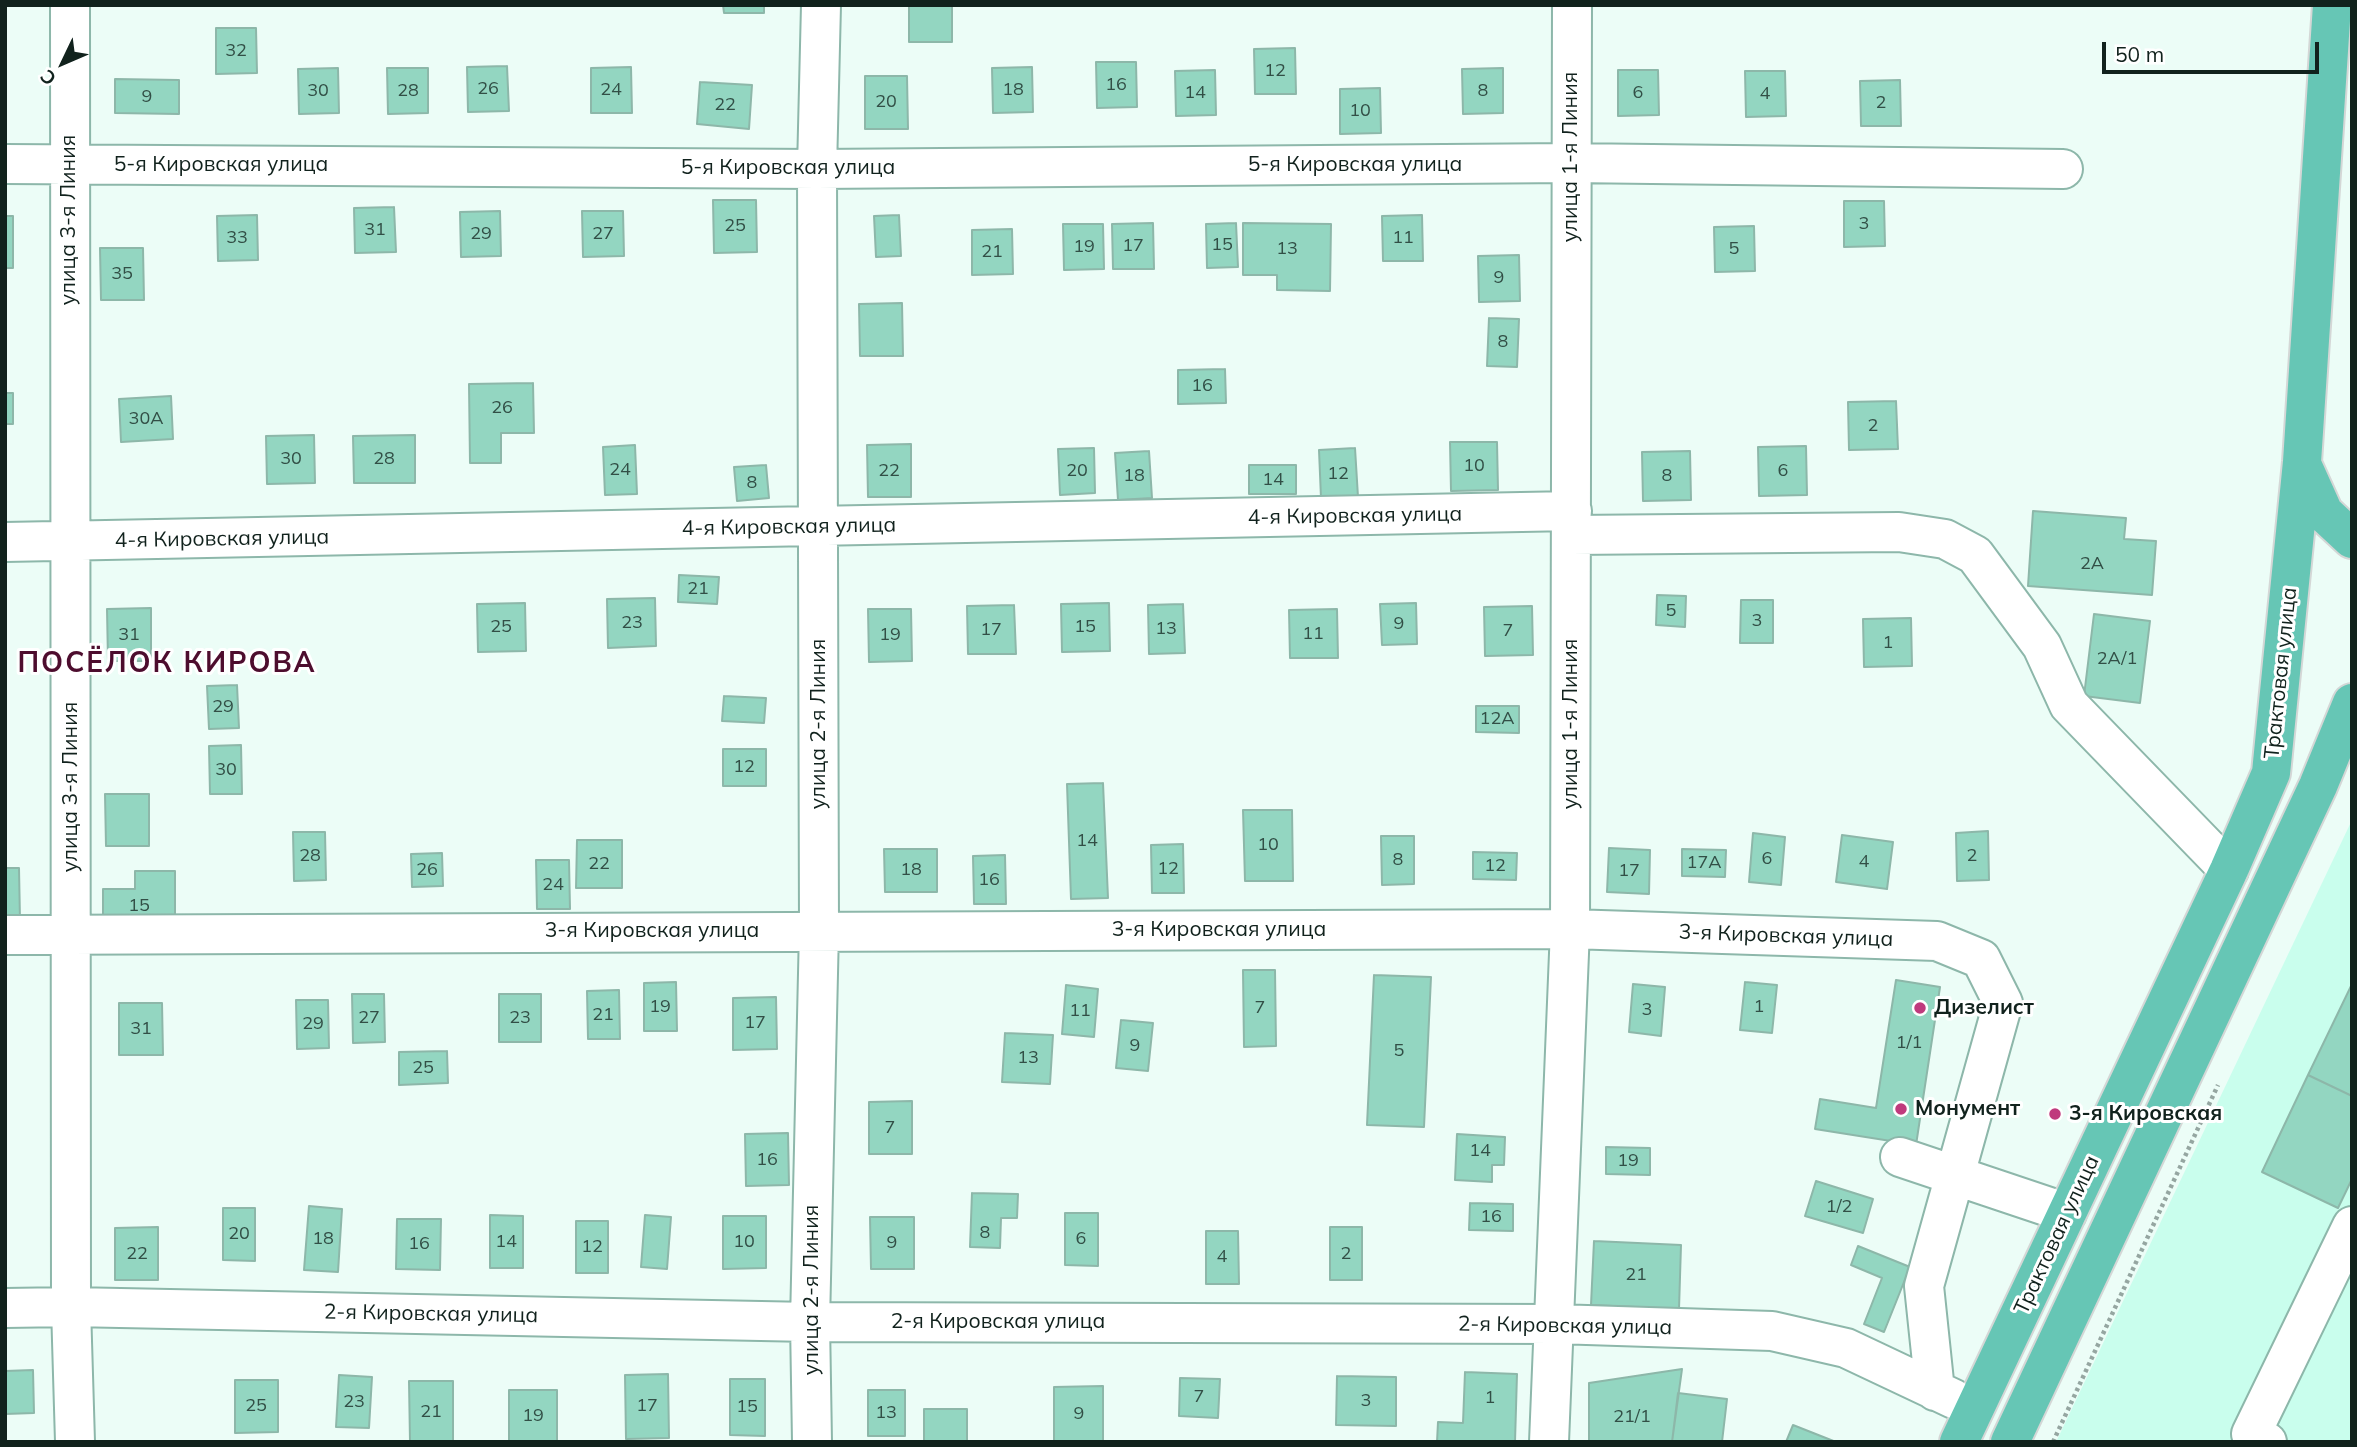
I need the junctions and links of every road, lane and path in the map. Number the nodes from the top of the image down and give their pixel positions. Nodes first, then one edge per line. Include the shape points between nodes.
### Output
1 (70, 5) edge
2 (821, 5) edge
3 (1572, 5) edge
4 (2332, 5) edge
5 (1570, 163) junction
6 (5, 164) edge
7 (68, 164) junction
8 (817, 169) junction
9 (2063, 169) dead end
10 (2302, 462) junction
11 (1572, 523) junction
12 (820, 527) junction
13 (2352, 539) edge
14 (5, 542) edge
15 (70, 542) junction
16 (2352, 703) edge
17 (2229, 870) junction
18 (1570, 929) junction
19 (819, 930) junction
20 (5, 935) edge
21 (72, 935) junction
22 (2222, 1076) dead end
23 (1900, 1157) dead end
24 (1955, 1175) junction
25 (2067, 1213) junction
26 (2352, 1226) edge
27 (71, 1307) junction
28 (5, 1308) edge
29 (810, 1322) junction
30 (1556, 1324) junction
31 (1936, 1391) junction
32 (1967, 1425) edge
33 (75, 1442) edge
34 (812, 1442) edge
35 (1549, 1442) edge
36 (2010, 1442) edge
37 (2053, 1442) edge
38 (2267, 1442) edge

1 - 7 street, улица 3-я Линия
2 - 8 street, улица 2-я Линия
3 - 5 street, улица 1-я Линия
4 - 10 main road, Трактовая улица
5 - 8 street, 5-я Кировская улица
5 - 9 street, 5-я Кировская улица
5 - 11 street, улица 1-я Линия
6 - 7 street, 5-я Кировская улица
7 - 8 street, 5-я Кировская улица
7 - 15 street, улица 3-я Линия
8 - 12 street, улица 2-я Линия
10 - 13 main road via 2324,513
10 - 17 main road, Трактовая улица via 2271,773
11 - 12 street, 4-я Кировская улица
11 - 17 street, 4-я Кировская улица via 1899,532 1945,538 1975,555 2042,646 2069,705
11 - 18 street, улица 1-я Линия
12 - 15 street, 4-я Кировская улица
12 - 19 street, улица 2-я Линия
14 - 15 street, 4-я Кировская улица
15 - 21 street, улица 3-я Линия
16 - 36 main road via 2313,799
17 - 25 main road, Трактовая улица
18 - 19 street, 3-я Кировская улица
18 - 24 street, 3-я Кировская улица via 1937,942 1980,959 2003,1003
18 - 30 street, улица 1-я Линия
19 - 21 street, 3-я Кировская улица
19 - 29 street, улица 2-я Линия
20 - 21 street, 3-я Кировская улица
21 - 27 street, улица 3-я Линия
22 - 37 path
23 - 24 street
24 - 25 street
24 - 31 street, 3-я Кировская улица via 1924,1286
25 - 32 main road, Трактовая улица
26 - 38 street via 2252,1434
27 - 28 street, 2-я Кировская улица
27 - 29 street, 2-я Кировская улица
27 - 33 street, улица 3-я Линия
29 - 30 street, 2-я Кировская улица
29 - 34 street, улица 2-я Линия
30 - 31 street, 2-я Кировская улица via 1772,1331 1846,1348
30 - 35 street, улица 1-я Линия
31 - 32 street, 2-я Кировская улица

